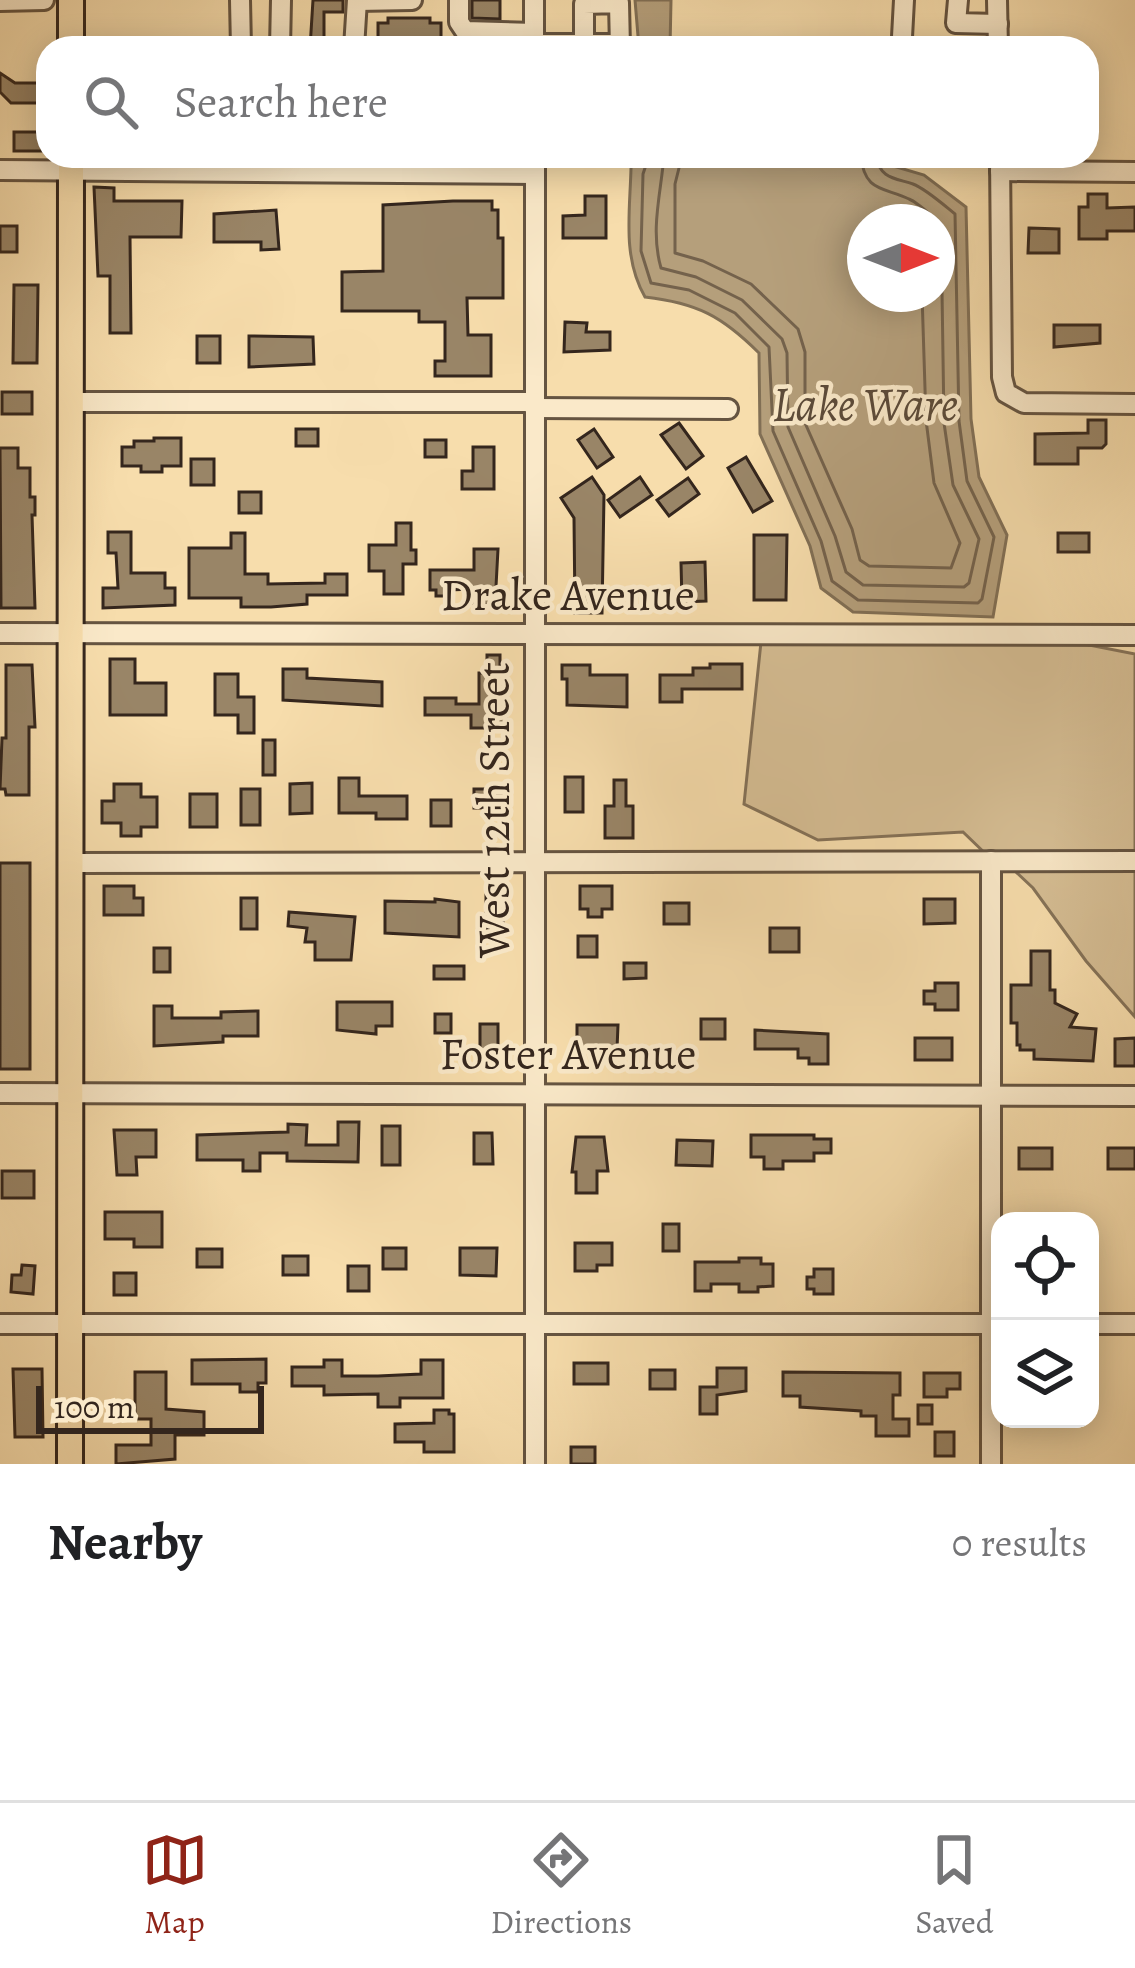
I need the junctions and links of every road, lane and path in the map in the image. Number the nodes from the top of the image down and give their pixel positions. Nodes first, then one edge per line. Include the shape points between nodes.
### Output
1 (44, 0) edge
2 (71, 0) edge
3 (240, 0) edge
4 (281, 0) edge
5 (412, 0) edge
6 (459, 0) edge
7 (534, 0) edge
8 (904, 0) edge
9 (958, 0) edge
10 (998, 0) edge
11 (0, 1) edge
12 (357, 1) edge
13 (384, 1) edge
14 (399, 1) edge
15 (998, 24) junction
16 (71, 36) edge
17 (241, 36) edge
18 (280, 36) edge
19 (355, 36) edge
20 (496, 36) edge
21 (534, 36) edge
22 (584, 36) edge
23 (620, 36) edge
24 (902, 36) edge
25 (998, 36) edge
26 (36, 166) edge
27 (71, 168) edge
28 (535, 168) edge
29 (1000, 168) edge
30 (1068, 168) edge
31 (0, 170) edge
32 (1135, 172) edge
33 (71, 402) junction
34 (1135, 404) edge
35 (534, 405) junction
36 (728, 409) dead end
37 (0, 632) edge
38 (70, 632) junction
39 (533, 634) junction
40 (1135, 635) edge
41 (991, 861) junction
42 (1135, 861) edge
43 (532, 862) junction
44 (70, 863) junction
45 (534, 1092) junction
46 (0, 1093) edge
47 (70, 1093) junction
48 (992, 1095) junction
49 (1135, 1096) edge
50 (995, 1320) edge
51 (0, 1324) edge
52 (70, 1324) junction
53 (991, 1324) edge
54 (1099, 1324) edge
55 (1135, 1324) edge
56 (536, 1326) junction
57 (992, 1428) edge
58 (70, 1464) edge
59 (535, 1464) edge
60 (991, 1464) edge

1 - 11 street
2 - 16 main road
3 - 17 street
4 - 18 street
5 - 14 street
6 - 20 street via 465,31
7 - 21 street
8 - 24 street
9 - 15 street via 956,23
10 - 15 street
12 - 13 street
12 - 19 street
13 - 14 street
15 - 25 street
22 - 23 street via 584,4 619,3
26 - 31 street
27 - 33 main road
28 - 35 street, West 12th Street
29 - 34 street via 1002,377 1010,398
30 - 32 street
33 - 35 street
33 - 38 main road
35 - 36 street
35 - 39 street, West 12th Street
37 - 38 street, Drake Avenue
38 - 39 street, Drake Avenue
38 - 44 main road
39 - 40 street, Drake Avenue
39 - 43 street, West 12th Street
41 - 42 street
41 - 43 street
41 - 48 street
43 - 44 street
43 - 45 street, West 12th Street
44 - 47 main road
45 - 47 street, Foster Avenue
45 - 48 street, Foster Avenue
45 - 56 street, West 12th Street
46 - 47 street, Foster Avenue
47 - 52 main road
48 - 49 street, Foster Avenue
48 - 50 street
51 - 52 street
52 - 56 street
52 - 58 main road
53 - 56 street
54 - 55 street
56 - 59 street, West 12th Street
57 - 60 street

